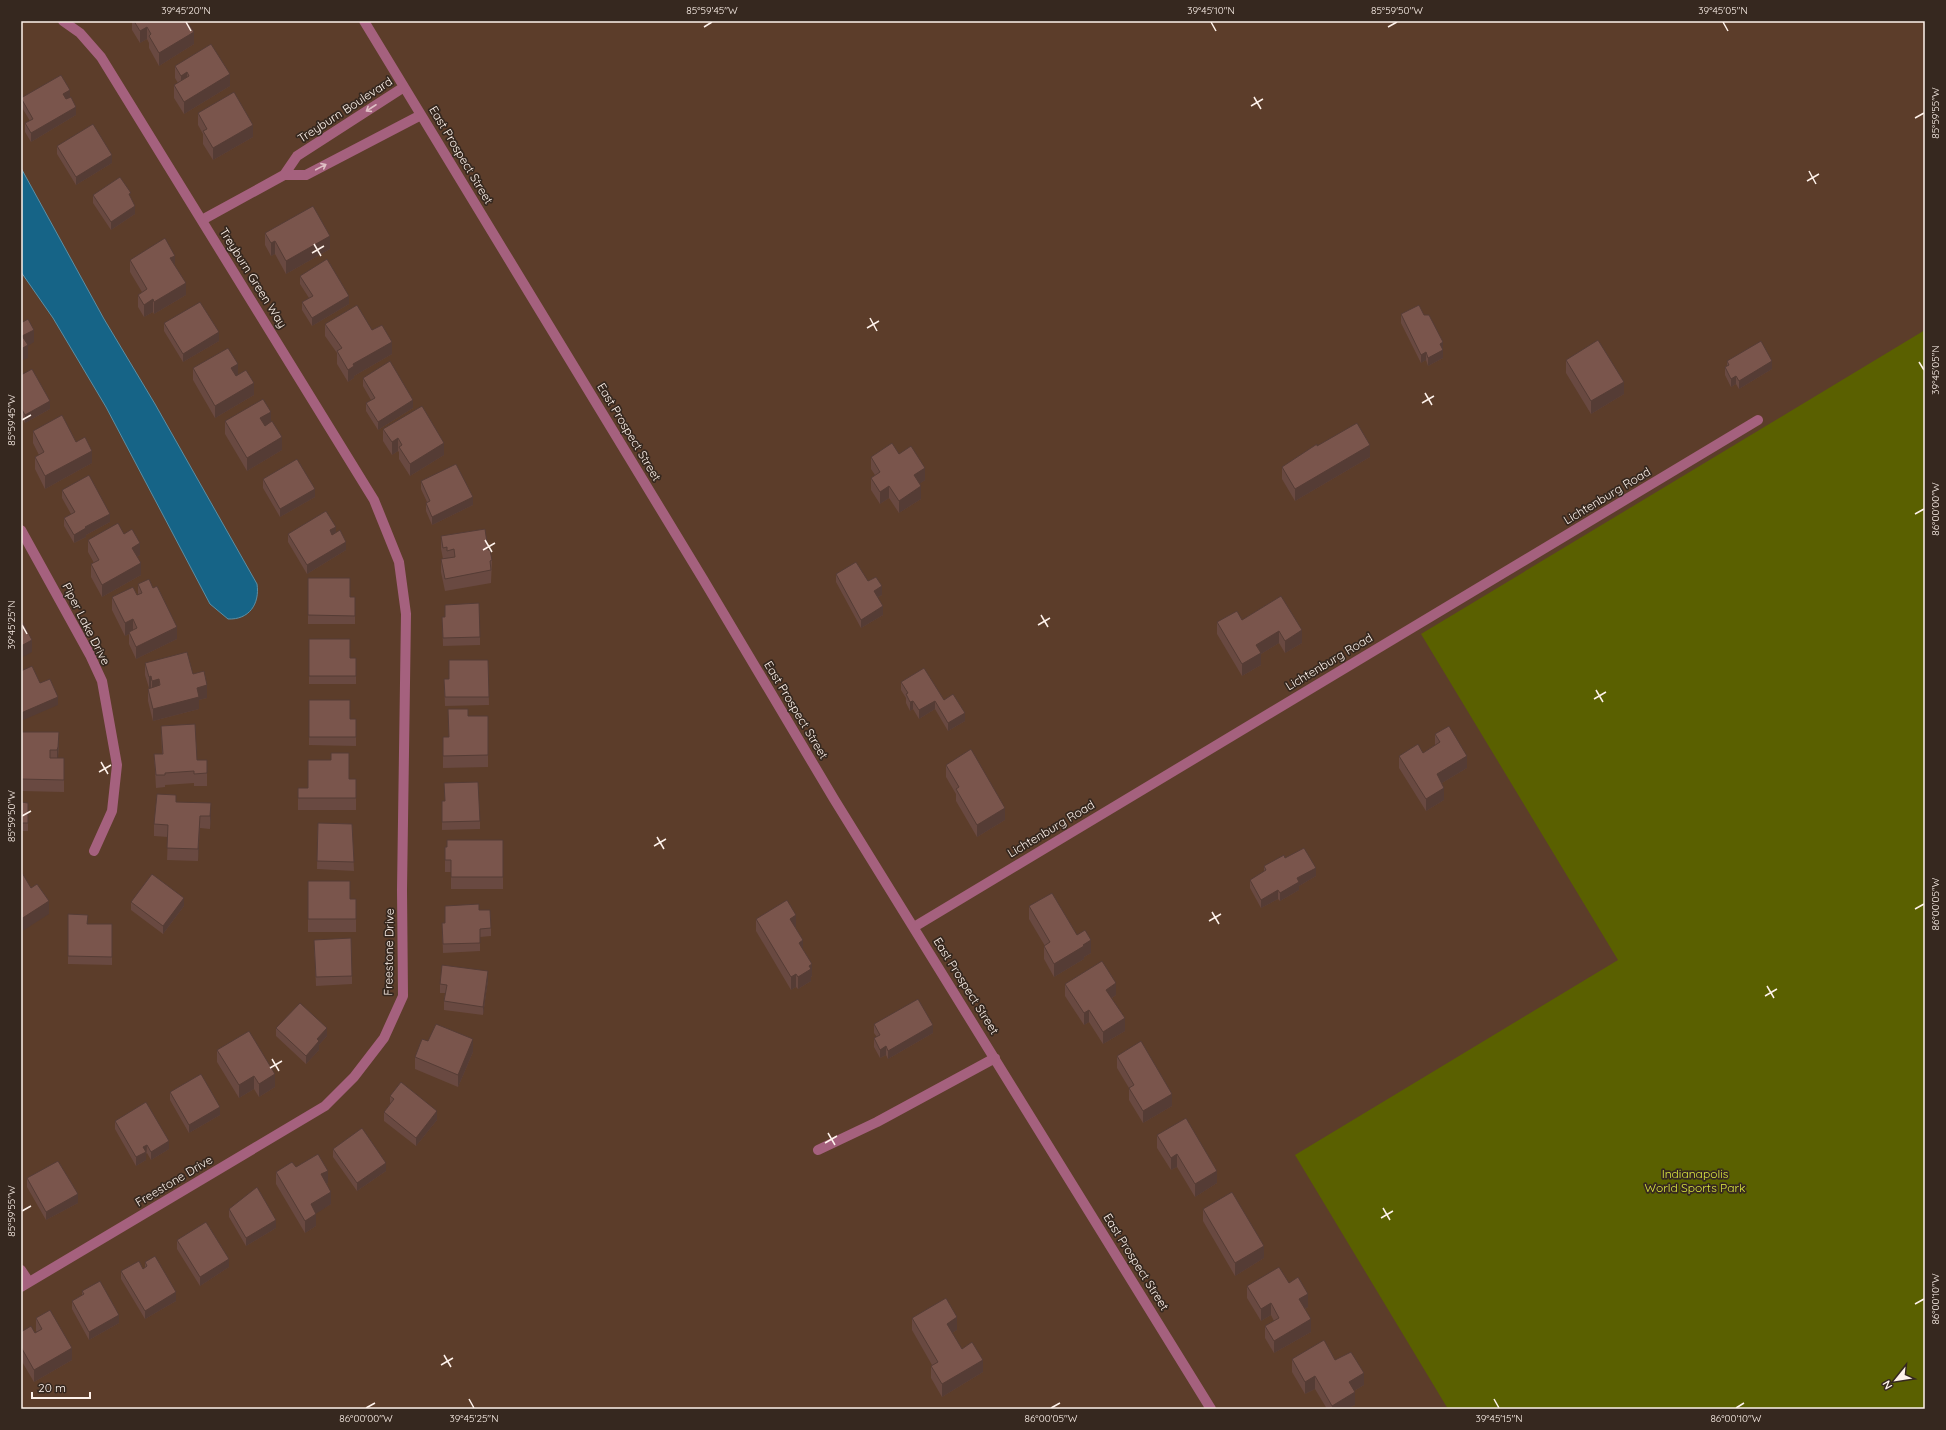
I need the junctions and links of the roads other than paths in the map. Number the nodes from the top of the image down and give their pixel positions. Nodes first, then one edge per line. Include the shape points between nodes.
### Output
1 (63, 21) edge
2 (364, 21) edge
3 (404, 87) junction
4 (421, 115) junction
5 (284, 175) junction
6 (202, 220) junction
7 (1758, 420) dead end
8 (21, 530) edge
9 (399, 562) joint
10 (94, 851) dead end
11 (914, 927) junction
12 (995, 1058) junction
13 (818, 1150) dead end
14 (21, 1270) edge
15 (25, 1285) edge
16 (1211, 1409) edge

1 - 6 street, Treyburn Green Way via 80,33 102,56
2 - 3 street, East Prospect Street
3 - 4 street, East Prospect Street
3 -> 5 street, Treyburn Boulevard via 297,156
5 -> 4 street via 306,175
4 - 11 street, East Prospect Street via 699,572 834,800
5 - 6 street, Treyburn Boulevard
6 - 9 street, Treyburn Green Way via 374,500
7 - 11 street, Lichtenburg Road
8 - 10 street, Piper Lake Drive via 102,681 117,765 112,811
9 - 15 street, Freestone Drive via 406,614 403,996 384,1038 354,1076 325,1106
11 - 12 street, East Prospect Street
12 - 13 street via 877,1122
12 - 16 street, East Prospect Street
14 - 15 street

